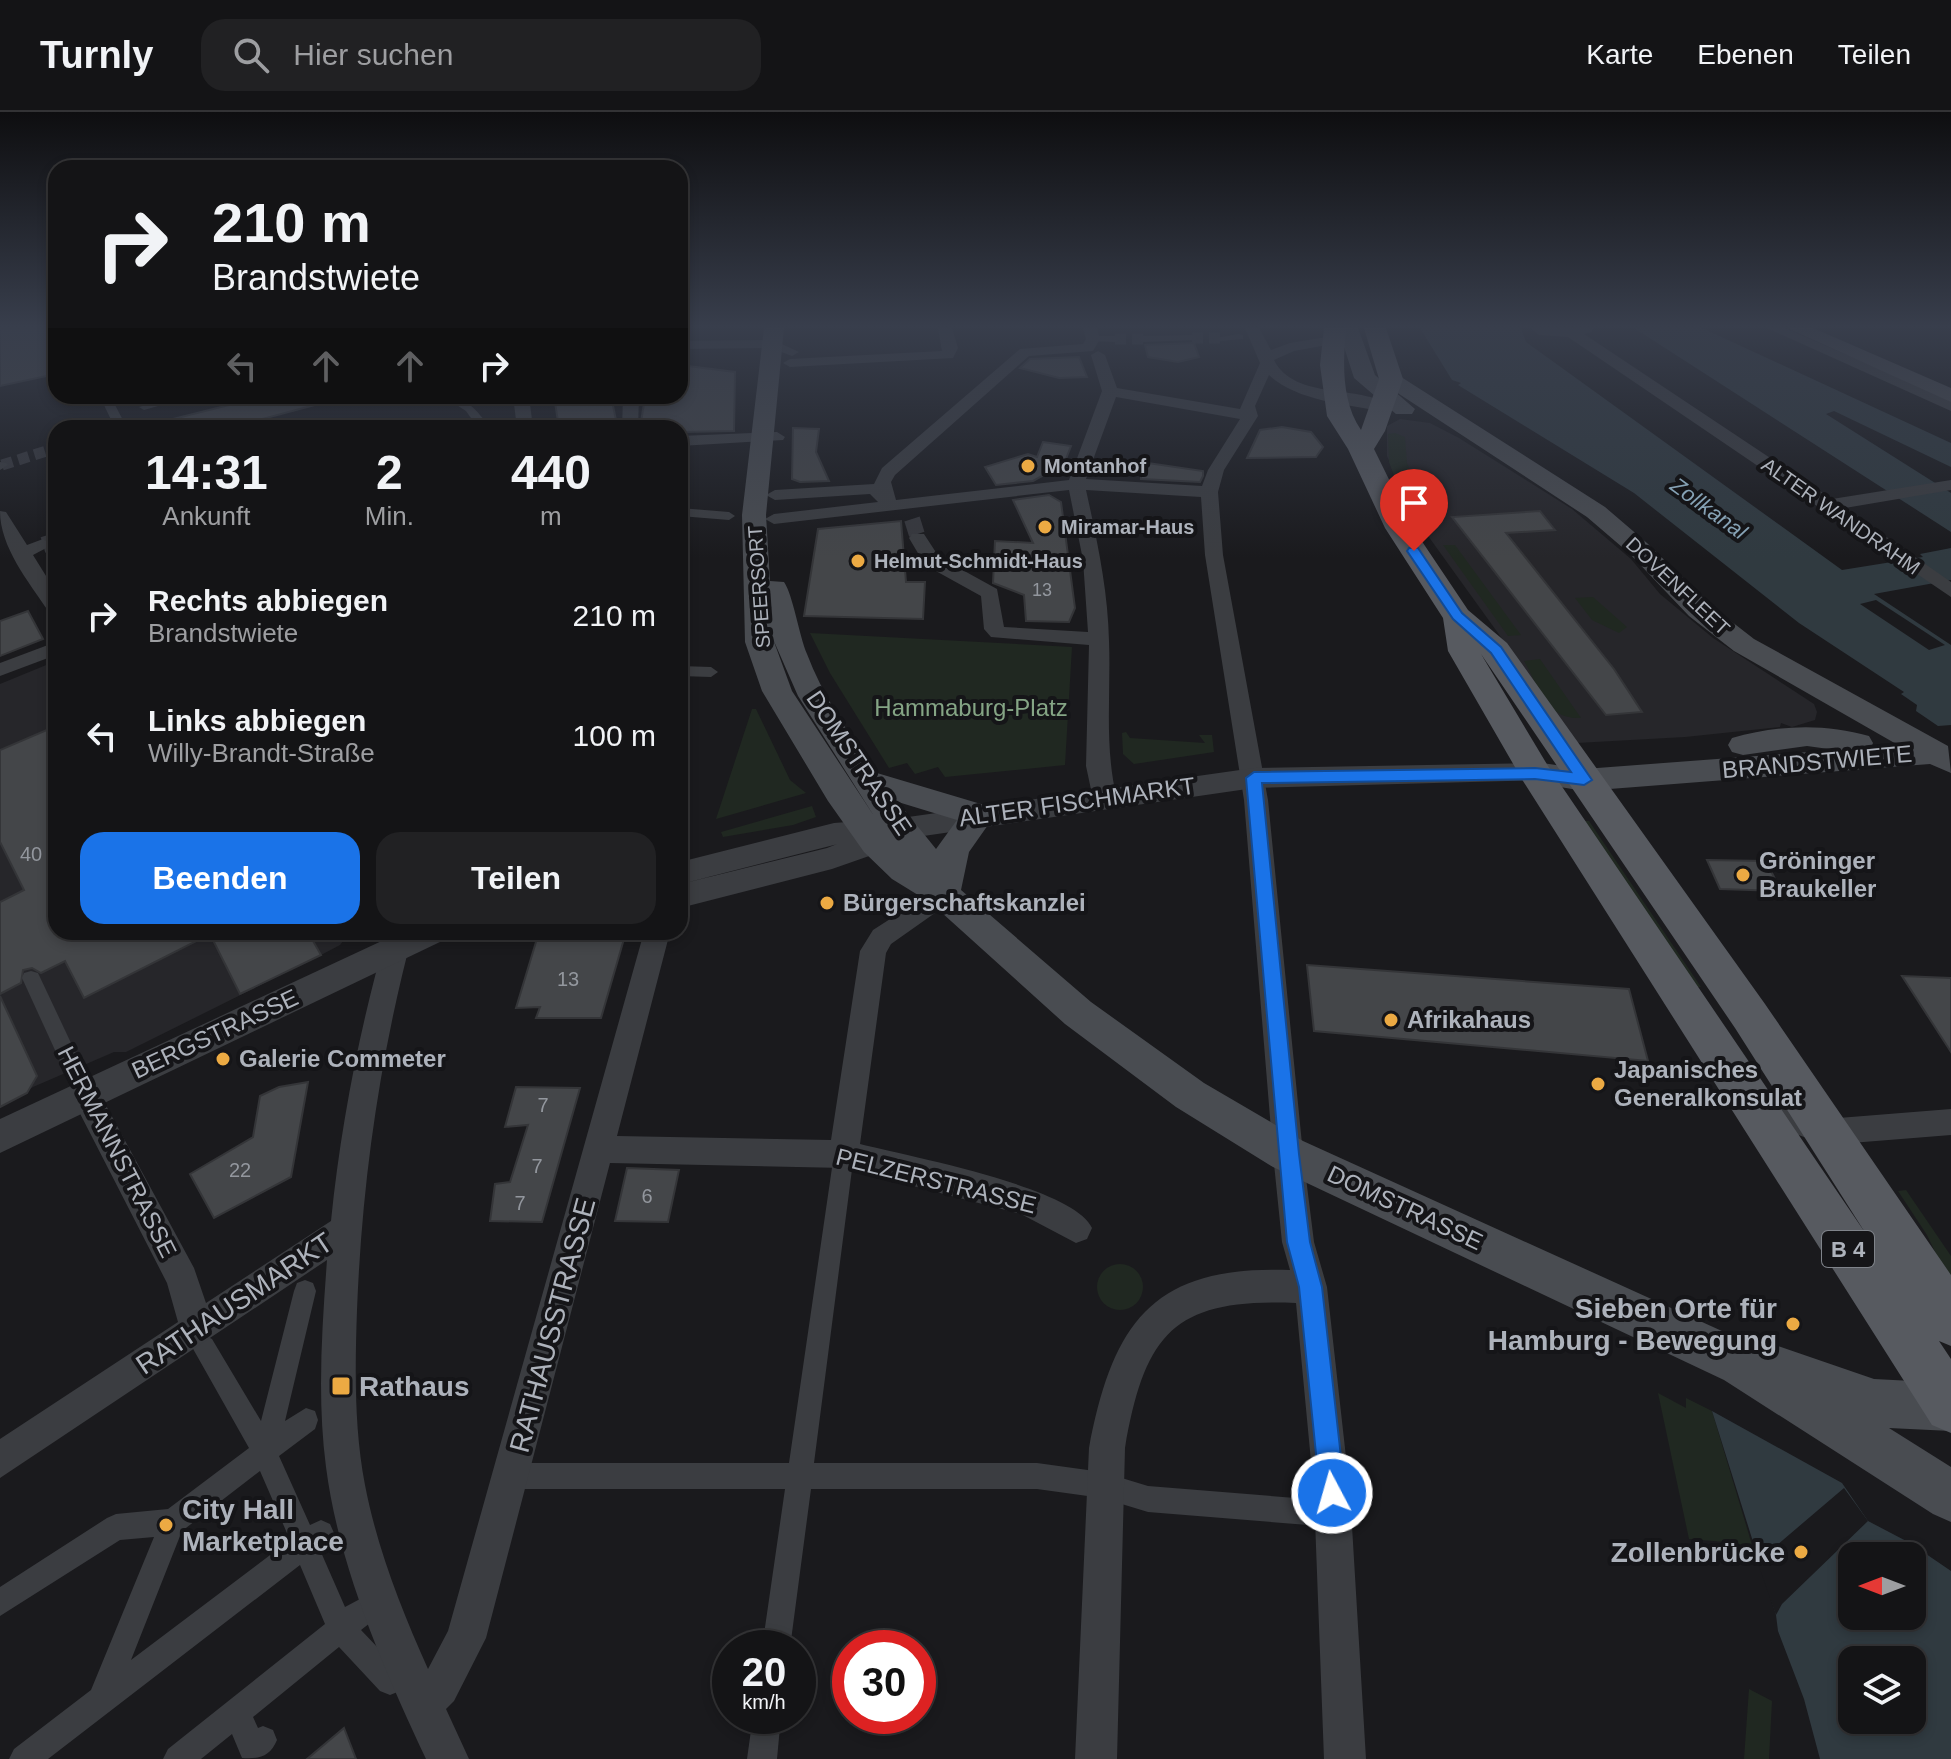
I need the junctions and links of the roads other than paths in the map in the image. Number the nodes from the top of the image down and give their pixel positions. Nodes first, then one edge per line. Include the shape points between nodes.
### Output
1 (153, 405) edge
2 (463, 405) edge
3 (773, 405) edge
4 (965, 405) edge
5 (1105, 405) edge
6 (1188, 405) edge
7 (1248, 405) edge
8 (1336, 405) edge
9 (1382, 405) edge
10 (1400, 405) edge
11 (1408, 405) edge
12 (1679, 405) edge
13 (144, 407) dead end
14 (1250, 416) junction
15 (478, 420) edge
16 (768, 437) junction
17 (688, 441) edge
18 (1361, 449) junction
19 (1510, 456) junction
20 (1076, 484) junction
21 (1946, 486) edge
22 (1209, 492) junction
23 (1829, 505) junction
24 (758, 511) junction
25 (688, 512) edge
26 (902, 513) junction
27 (0, 516) edge
28 (43, 545) tunnel mouth
29 (20, 553) junction
30 (1944, 587) edge
31 (48, 596) edge
32 (1457, 616) junction
33 (781, 627) joint
34 (1099, 639) junction
35 (48, 651) edge
36 (763, 659) joint
37 (0, 670) edge
38 (688, 671) edge
39 (711, 672) dead end
40 (1815, 688) junction
41 (1807, 736) junction
42 (1946, 755) edge
43 (1578, 771) junction
44 (1535, 773) junction
45 (1254, 778) junction
46 (867, 781) junction
47 (1105, 799) junction
48 (979, 815) junction
49 (881, 834) junction
50 (688, 871) edge
51 (688, 894) edge
52 (943, 894) junction
53 (655, 940) edge
54 (398, 941) edge
55 (31, 978) dead end
56 (1745, 1092) junction
57 (86, 1096) junction
58 (1951, 1122) edge
59 (1826, 1132) junction
60 (0, 1137) edge
61 (600, 1149) junction
62 (844, 1154) junction
63 (1288, 1154) junction
64 (1076, 1228) dead end
65 (343, 1231) junction
66 (1311, 1287) junction
67 (305, 1291) dead end
68 (1951, 1320) edge
69 (200, 1338) junction
70 (1741, 1363) junction
71 (1951, 1406) edge
72 (306, 1420) dead end
73 (265, 1452) junction
74 (0, 1460) edge
75 (510, 1476) junction
76 (798, 1476) junction
77 (1102, 1485) junction
78 (1951, 1496) edge
79 (1333, 1504) junction
80 (173, 1522) junction
81 (312, 1540) junction
82 (0, 1603) edge
83 (350, 1621) junction
84 (778, 1630) edge
85 (406, 1693) junction
86 (102, 1699) junction
87 (237, 1712) junction
88 (765, 1734) edge
89 (263, 1740) dead end
90 (24, 1759) edge
91 (178, 1759) edge
92 (448, 1759) edge
93 (762, 1759) edge
94 (1096, 1759) edge
95 (1345, 1759) edge

1 - 13 street
2 - 15 street
3 - 16 main road
4 - 26 street via 882,482
5 - 20 street
6 - 14 street
7 - 14 street
8 - 18 main road, B 4
9 - 18 main road
10 - 19 main road, DOVENFLEET
11 - 19 main road, DOVENFLEET
12 - 23 street, ALTER WANDRAHM
14 - 22 street via 1216,470
16 - 17 street
16 - 24 main road
18 - 32 main road, B 4 via 1385,504
19 - 40 main road, DOVENFLEET via 1616,528 1720,627
20 - 22 street
20 - 26 street
20 - 34 street via 1092,560
21 - 23 street
22 - 45 street via 1214,555
23 - 30 street, ALTER WANDRAHM
24 - 25 street
24 - 26 street
24 - 33 main road, SPEERSORT
24 - 36 main road, SPEERSORT
26 - 34 street via 932,561 990,593 998,633
27 - 29 street
28 - 29 street
29 - 31 street
32 - 43 main road, B 4 via 1496,650
32 - 44 main road, B 4 via 1464,651
33 - 46 main road, DOMSTRASSE via 803,679
34 - 47 street via 1097,766
35 - 37 street
36 - 49 main road, DOMSTRASSE via 777,691
38 - 39 street
40 - 41 main road via 1827,719
40 - 42 main road, DOVENFLEET
41 - 42 main road, BRANDSTWIETE
41 - 43 main road, BRANDSTWIETE
42 - 43 main road, BRANDSTWIETE
43 - 44 main road, BRANDSTWIETE
43 - 59 main road, B 4
44 - 45 street, BRANDSTWIETE
44 - 56 main road, B 4
45 - 47 street, ALTER FISCHMARKT
45 - 63 street
46 - 48 main road
46 - 49 main road, DOMSTRASSE
47 - 48 street, ALTER FISCHMARKT
48 - 49 street, ALTER FISCHMARKT
48 - 52 main road via 953,849
49 - 50 street via 784,845
49 - 51 street via 832,858
49 - 52 main road, DOMSTRASSE via 904,870
52 - 62 street via 882,937 873,951
52 - 63 main road, DOMSTRASSE via 1117,1044
53 - 61 street, RATHAUSSTRASSE
54 - 57 street, BERGSTRASSE
54 - 65 street via 373,1046
55 - 57 street, HERMANNSTRASSE
56 - 59 street
56 - 71 main road, B 4
57 - 60 street, BERGSTRASSE
57 - 69 street, HERMANNSTRASSE via 182,1279
58 - 59 street
59 - 68 main road, B 4
61 - 62 street, PELZERSTRASSE
61 - 75 street, RATHAUSSTRASSE
62 - 64 street, PELZERSTRASSE via 1022,1200
62 - 76 street
63 - 66 street via 1298,1242
63 - 70 main road, DOMSTRASSE
65 - 69 street, RATHAUSMARKT
65 - 85 street, RATHAUSMARKT via 338,1392 347,1476
66 - 77 street via 1266,1284 1213,1292 1176,1307 1151,1327 1127,1360 1115,1394
66 - 79 street
67 - 73 street
69 - 73 street
69 - 74 street, RATHAUSMARKT
70 - 71 main road, DOMSTRASSE via 1782,1371 1874,1403
70 - 78 main road, DOMSTRASSE
72 - 73 street
73 - 80 street
73 - 81 street
75 - 76 street
75 - 85 street, RATHAUSSTRASSE via 454,1666
76 - 77 street via 1037,1476
76 - 84 street
77 - 79 street via 1148,1499
77 - 94 street
79 - 95 street
80 - 82 street via 116,1527
80 - 86 street
81 - 83 street
81 - 86 street
83 - 85 street
83 - 87 street
85 - 92 street, RATHAUSMARKT
86 - 90 street
87 - 89 street via 252,1748
87 - 91 street
88 - 93 street

